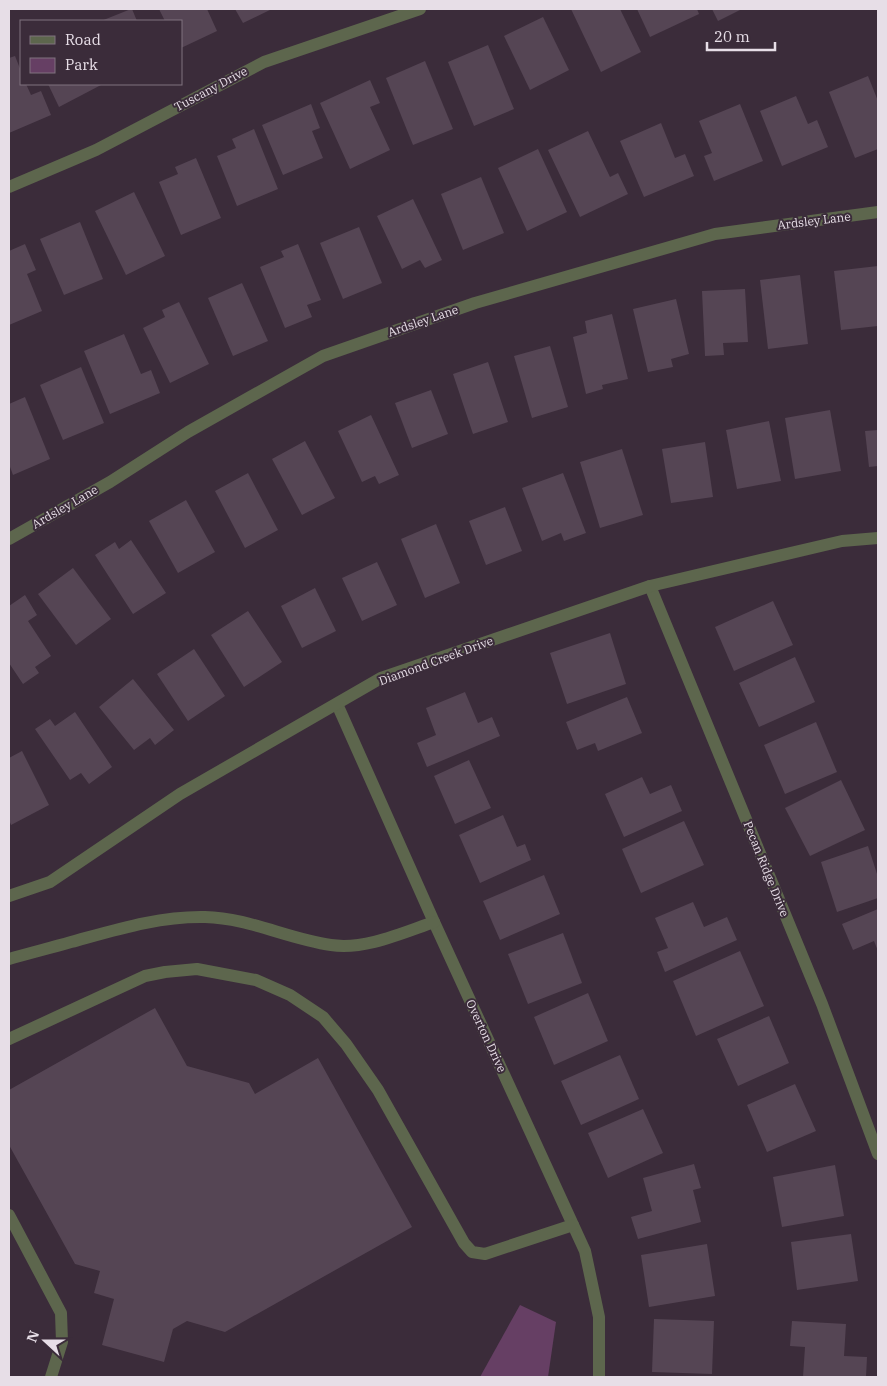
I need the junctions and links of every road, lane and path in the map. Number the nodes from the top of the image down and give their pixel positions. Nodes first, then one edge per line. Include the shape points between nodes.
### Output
1 (420, 9) edge
2 (9, 187) edge
3 (878, 212) edge
4 (878, 538) edge
5 (9, 539) edge
6 (650, 586) junction
7 (337, 704) junction
8 (9, 896) edge
9 (434, 922) junction
10 (9, 959) edge
11 (9, 1040) edge
12 (878, 1154) edge
13 (9, 1215) edge
14 (573, 1226) junction
15 (51, 1377) edge
16 (599, 1377) edge

1 - 2 street, Tuscany Drive via 264,62 96,150
3 - 5 street, Ardsley Lane via 715,234 475,303 324,356 188,432 110,482
4 - 6 street, Diamond Creek Drive via 842,542
6 - 7 street, Diamond Creek Drive via 381,678
6 - 12 street, Pecan Ridge Drive via 822,1004
7 - 8 street, Diamond Creek Drive via 180,794 50,882
7 - 9 street, Overton Drive
9 - 10 street via 384,939 350,946 331,945 249,922 205,917 150,921
9 - 14 street, Overton Drive
11 - 14 street via 145,976 197,969 256,980 290,995 323,1017 346,1044 378,1090 472,1252 485,1254
13 - 15 street via 61,1312 62,1342
14 - 16 street, Overton Drive via 585,1251 599,1317

